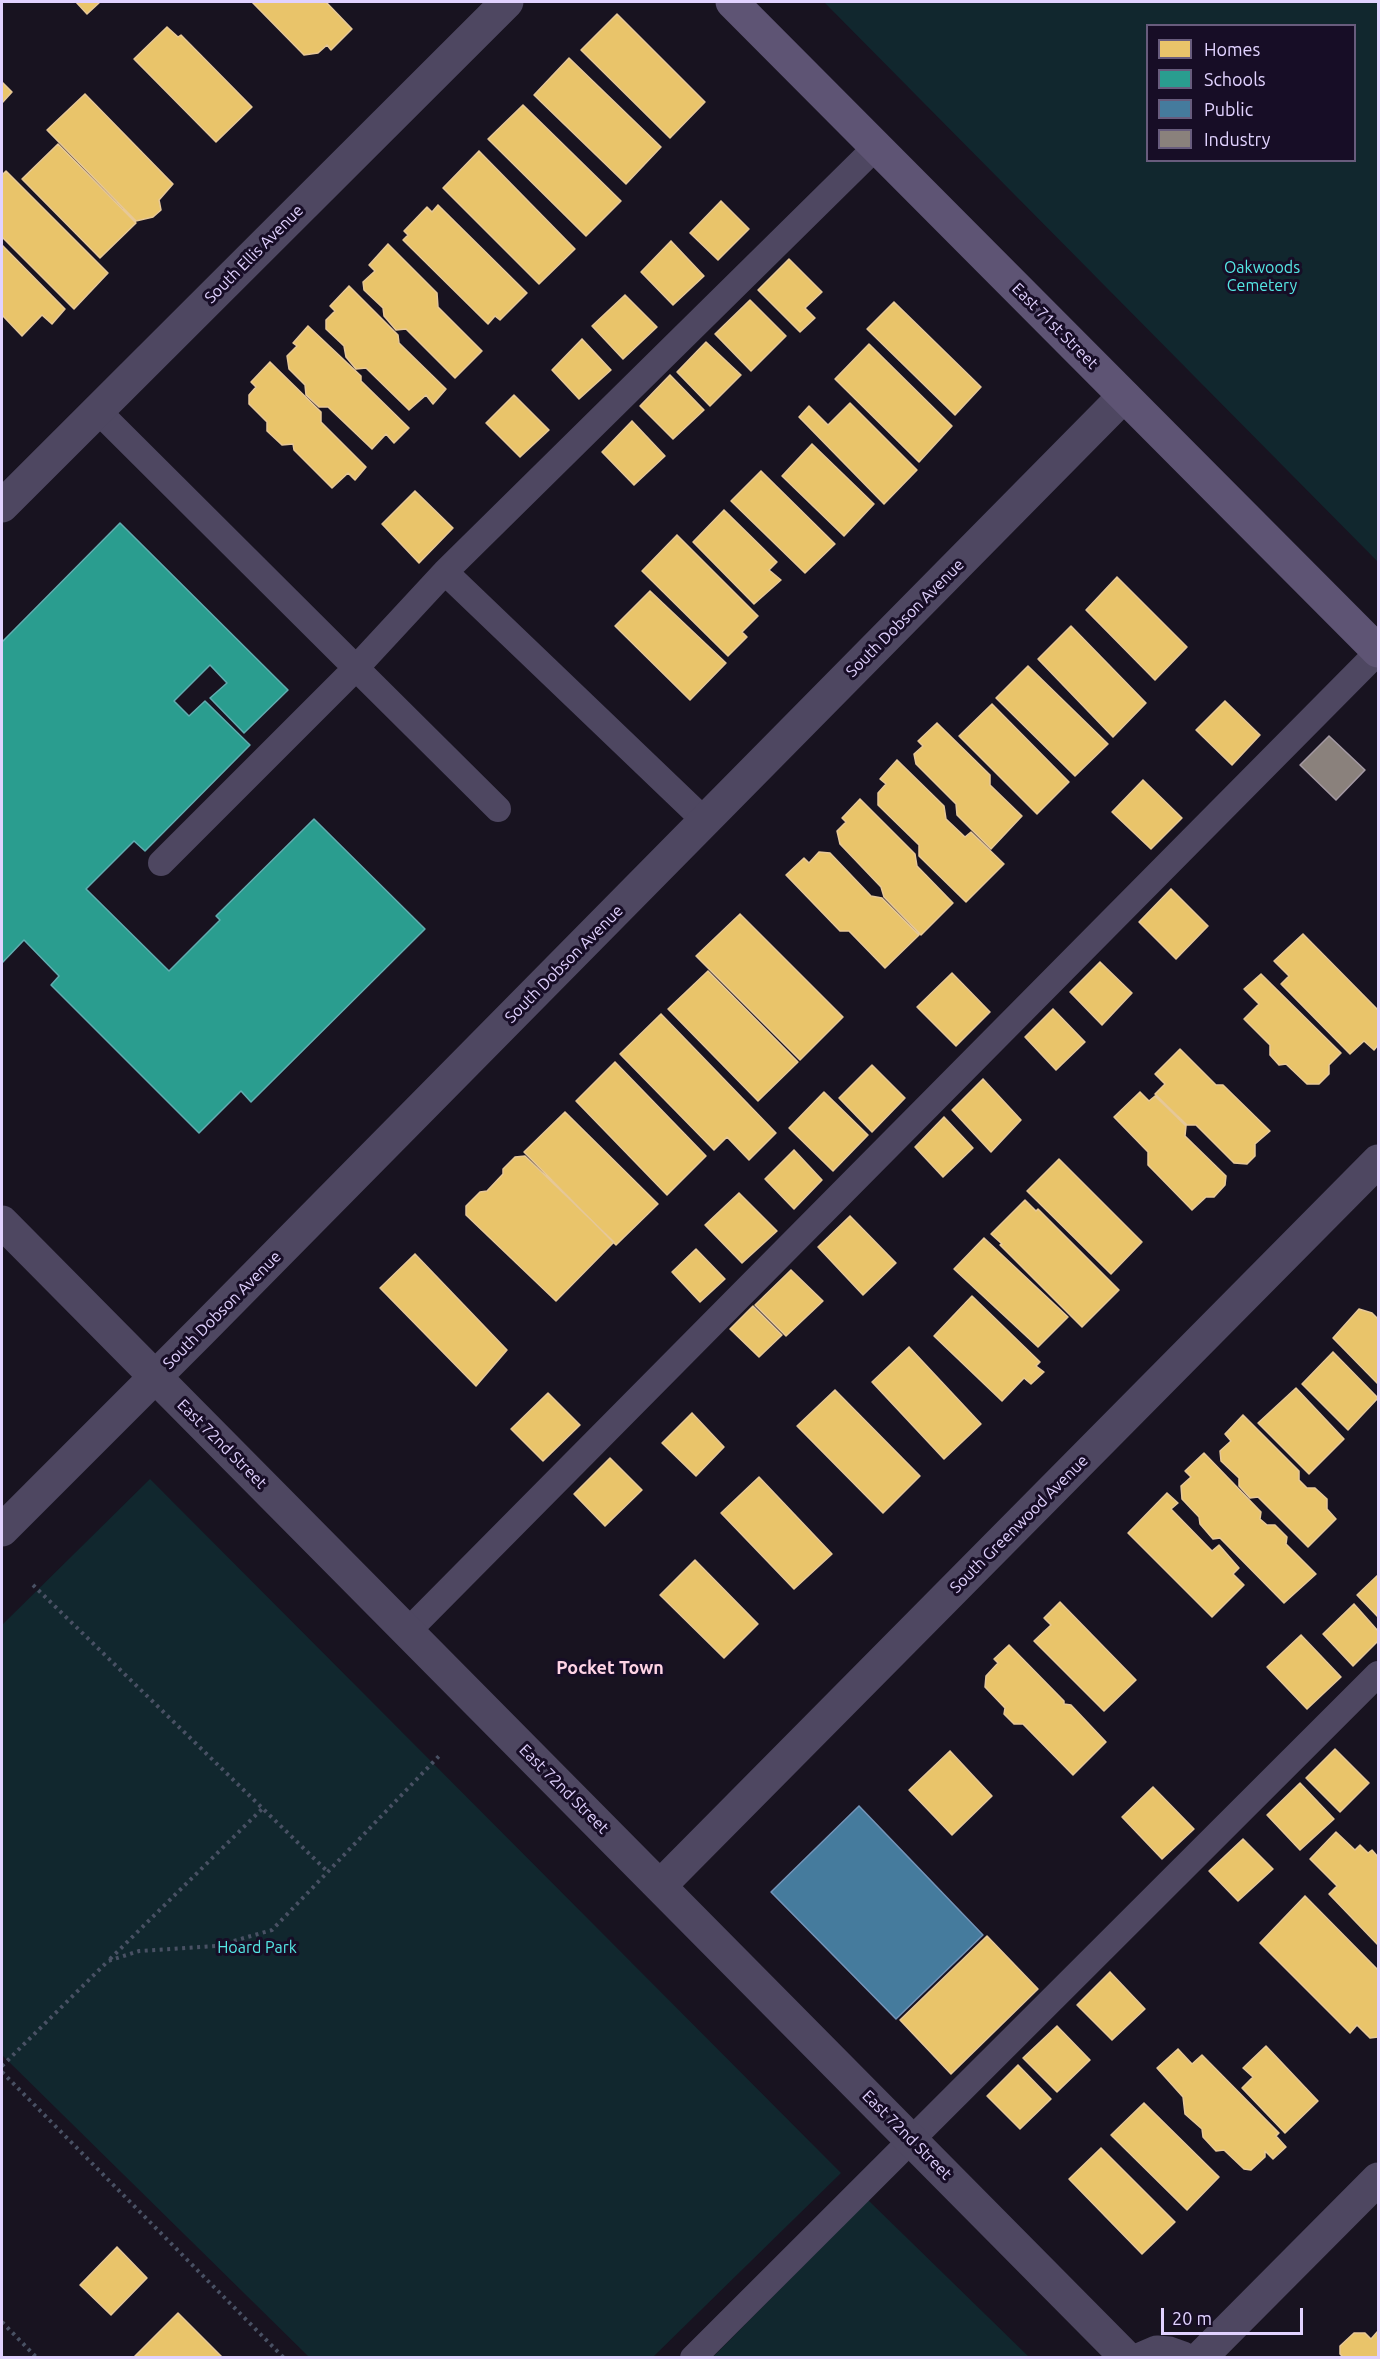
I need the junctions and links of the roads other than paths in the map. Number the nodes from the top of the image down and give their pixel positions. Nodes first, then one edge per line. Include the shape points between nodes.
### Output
1 (507, 2) edge
2 (732, 2) edge
3 (876, 147) junction
4 (1124, 396) junction
5 (97, 410) junction
6 (2, 506) edge
7 (445, 572) junction
8 (1378, 651) edge
9 (356, 668) junction
10 (498, 809) dead end
11 (705, 821) junction
12 (162, 863) dead end
13 (1378, 1161) edge
14 (2, 1222) edge
15 (155, 1377) junction
16 (2, 1530) edge
17 (408, 1631) junction
18 (1378, 1674) edge
19 (660, 1886) junction
20 (912, 2140) junction
21 (1378, 2179) edge
22 (693, 2358) edge
23 (1127, 2358) edge
24 (1143, 2358) edge
25 (1183, 2358) edge
26 (1200, 2358) edge

1 - 5 street, South Ellis Avenue
2 - 3 main road, East 71st Street
3 - 4 main road, East 71st Street
3 - 7 lane
4 - 8 main road, East 71st Street
4 - 11 street, South Dobson Avenue
5 - 6 street, South Ellis Avenue
5 - 9 lane
7 - 9 lane
7 - 11 lane
8 - 17 lane
9 - 10 lane
9 - 12 lane
11 - 15 street, South Dobson Avenue
13 - 19 street, South Greenwood Avenue
14 - 15 street, East 72nd Street
15 - 16 street, South Dobson Avenue
15 - 17 street, East 72nd Street
17 - 19 street, East 72nd Street
18 - 20 lane
19 - 20 street, East 72nd Street
20 - 22 lane
20 - 23 street, East 72nd Street
21 - 26 street
24 - 25 street via 1156,2352

